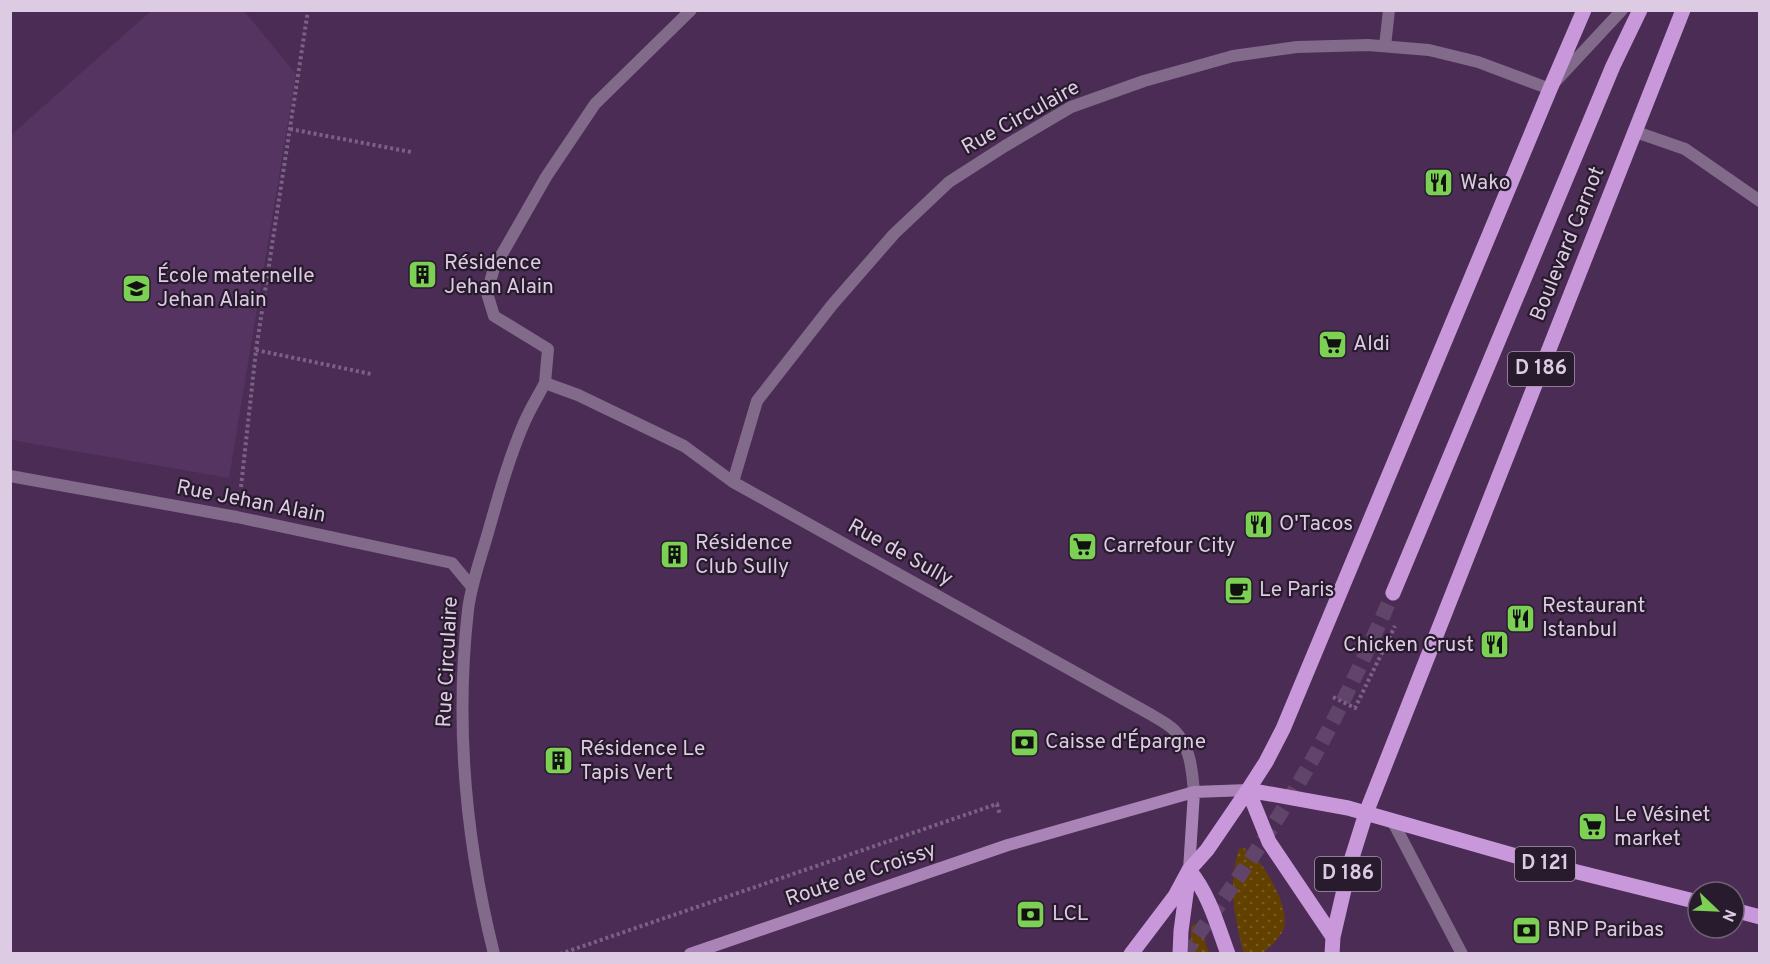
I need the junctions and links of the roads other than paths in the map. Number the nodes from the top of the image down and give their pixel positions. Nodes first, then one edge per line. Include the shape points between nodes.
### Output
1 (691, 10) edge
2 (1389, 10) edge
3 (1584, 10) edge
4 (1622, 10) edge
5 (1629, 10) edge
6 (1640, 10) edge
7 (1683, 10) edge
8 (1385, 46) junction
9 (1613, 66) junction
10 (1550, 89) junction
11 (1635, 132) junction
12 (1760, 201) edge
13 (545, 383) junction
14 (10, 476) edge
15 (733, 482) junction
16 (472, 587) junction
17 (1393, 592) tunnel mouth
18 (1248, 790) junction
19 (1194, 792) junction
20 (1366, 813) junction
21 (1393, 822) junction
22 (1189, 870) junction
23 (1686, 899) edge
24 (1333, 937) junction
25 (494, 954) edge
26 (690, 954) edge
27 (1131, 954) edge
28 (1179, 954) edge
29 (1228, 954) edge
30 (1320, 954) edge
31 (1332, 954) edge
32 (1462, 954) edge

1 - 13 street via 595,104 546,177 494,268 488,293 494,316 548,349
2 - 8 street
3 - 10 main road
4 - 10 street
5 - 9 main road, D 186
6 - 9 main road, D 186
7 - 11 main road, Boulevard Carnot / D 186
8 - 10 street, Rue Circulaire via 1429,50 1469,60
8 - 15 street, Rue Circulaire via 1286,48 1233,56 1144,81 1071,107 949,182 894,234 832,305 758,401
9 - 17 main road, D 186
10 - 18 main road via 1318,648 1283,729
11 - 12 street via 1685,149
11 - 20 main road, Boulevard Carnot / D 186
13 - 15 street, Rue de Sully via 684,446
13 - 16 street, Rue Circulaire via 507,467
14 - 16 street, Rue Jehan Alain via 237,517 452,563
15 - 19 street, Rue de Sully via 1174,730 1192,766
16 - 25 street, Rue Circulaire via 463,682 464,757 470,832
18 - 19 main road, Route de Croissy
18 - 20 main road
18 - 22 main road
18 - 24 main road via 1269,842
19 - 22 main road
19 - 26 main road, Route de Croissy via 996,849
20 - 21 main road, D 121
20 - 24 main road, D 186
21 - 23 main road, D 121
21 - 32 street
22 - 27 main road via 1175,896
22 - 28 main road
22 - 29 main road via 1201,884
24 - 30 main road, D 186
24 - 31 main road

